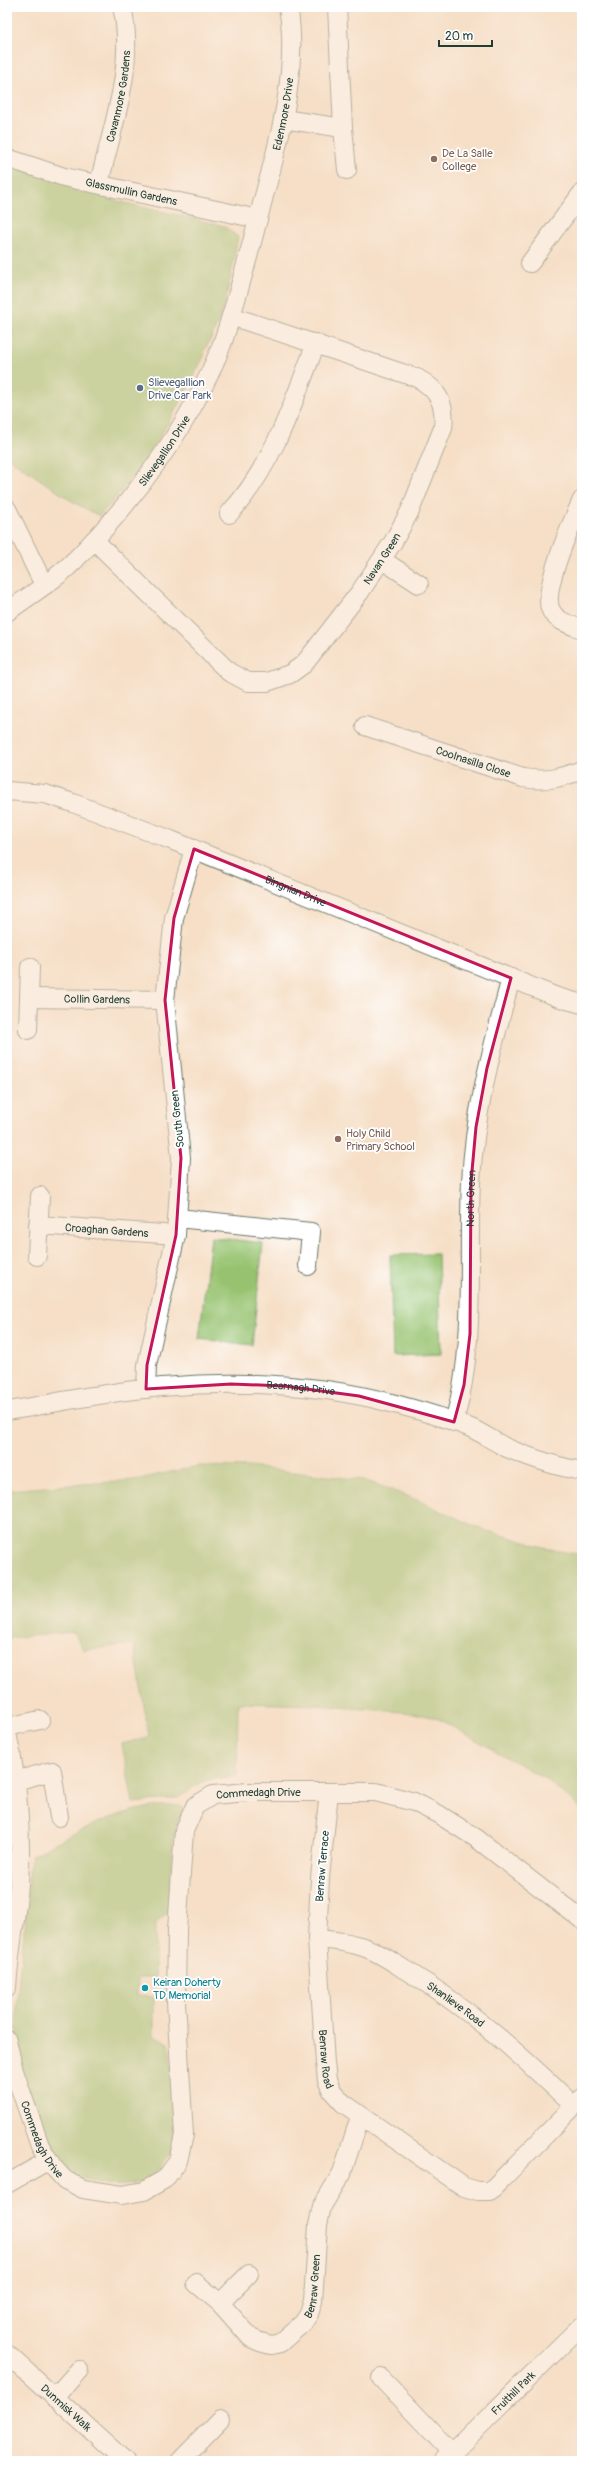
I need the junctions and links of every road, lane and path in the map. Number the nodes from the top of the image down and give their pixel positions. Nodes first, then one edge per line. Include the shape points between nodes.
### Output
1 (122, 7) edge
2 (288, 7) edge
3 (337, 7) edge
4 (283, 119) junction
5 (343, 128) junction
6 (7, 158) edge
7 (347, 170) dead end
8 (99, 184) junction
9 (582, 193) edge
10 (258, 219) junction
11 (530, 263) dead end
12 (231, 316) junction
13 (316, 343) junction
14 (582, 500) edge
15 (7, 509) edge
16 (229, 514) dead end
17 (94, 540) junction
18 (382, 560) junction
19 (419, 584) dead end
20 (44, 585) junction
21 (7, 612) edge
22 (582, 629) edge
23 (366, 726) dead end
24 (582, 770) edge
25 (7, 791) edge
26 (194, 849) junction
27 (30, 967) dead end
28 (512, 978) junction
29 (30, 998) junction
30 (165, 1000) junction
31 (582, 1004) edge
32 (28, 1030) dead end
33 (40, 1196) dead end
34 (38, 1225) junction
35 (177, 1226) junction
36 (36, 1256) dead end
37 (308, 1266) dead end
38 (146, 1389) junction
39 (7, 1411) edge
40 (454, 1422) junction
41 (582, 1471) edge
42 (40, 1720) dead end
43 (7, 1727) edge
44 (7, 1733) edge
45 (15, 1782) junction
46 (329, 1792) junction
47 (59, 1817) dead end
48 (13, 1871) edge
49 (582, 1920) edge
50 (317, 1939) junction
51 (7, 1988) edge
52 (7, 2040) edge
53 (578, 2102) edge
54 (360, 2117) junction
55 (48, 2160) junction
56 (7, 2184) edge
57 (249, 2274) dead end
58 (196, 2283) dead end
59 (220, 2304) junction
60 (582, 2325) edge
61 (7, 2354) edge
62 (79, 2370) dead end
63 (381, 2378) dead end
64 (54, 2398) junction
65 (220, 2420) dead end
66 (448, 2457) edge
67 (125, 2461) edge
68 (180, 2461) edge

1 - 8 street, Cavanmore Gardens via 127,42 125,70
2 - 4 street, Edenmore Drive via 290,45
3 - 5 street
4 - 5 street
4 - 10 street, Edenmore Drive
5 - 7 street
6 - 8 street, Glassmullin Gardens via 64,177
8 - 10 street, Glassmullin Gardens
9 - 11 street
10 - 12 street, Slievegallion Drive
12 - 13 street, Navan Green
12 - 17 street, Slievegallion Drive via 210,371 184,419 140,486
13 - 16 street via 289,414 271,452
13 - 18 street, Navan Green via 417,378 430,385 438,393 442,403 443,428 410,511
14 - 22 street via 554,572 549,598 550,609 557,618
15 - 20 street
17 - 18 street, Navan Green via 229,672 256,683 277,680 304,664
17 - 20 street, Slievegallion Drive via 75,561
18 - 19 street
20 - 21 street, Slievegallion Drive
23 - 24 street, Coolnasilla Close via 523,778 542,781
25 - 26 street, Bingnian Drive via 46,794
26 - 28 street, Bingnian Drive
26 - 30 street, South Green via 174,918
27 - 29 street
28 - 31 street, Bingnian Drive
28 - 40 street, North Green via 487,1068 476,1128 471,1182 470,1334 464,1385
29 - 30 street, Collin Gardens
29 - 32 street
30 - 35 street, South Green via 180,1135
33 - 34 street
34 - 35 street, Croaghan Gardens
34 - 36 street
35 - 37 street, Croaghan Gardens via 311,1232
35 - 38 street, South Green via 147,1364
38 - 39 street, Bearnagh Drive
38 - 40 street, Bearnagh Drive via 231,1384 292,1387 359,1396
40 - 41 street, Bearnagh Drive via 533,1458
42 - 43 street
44 - 45 street
45 - 47 street via 52,1771
45 - 48 street
46 - 49 street, Commedagh Drive via 376,1792 394,1795 438,1814 507,1860
46 - 50 street, Benraw Terrace
46 - 55 street, Commedagh Drive via 213,1794 195,1806 187,1821 180,1867 176,2002 184,2135 182,2150 173,2169 165,2179 144,2192 122,2195 97,2192 65,2180
48 - 51 street
50 - 53 street, Shanlieve Road via 357,1945 424,1981 493,2032
50 - 54 street, Benraw Road via 320,2013 327,2080 332,2091
52 - 55 street, Commedagh Drive via 26,2108
53 - 54 street, Benraw Road via 490,2191 464,2187
54 - 59 street, Benraw Green via 342,2173 322,2206 310,2314 280,2343 271,2345 251,2338
55 - 56 street
57 - 59 street
58 - 59 street, Benraw Green
60 - 66 street, Fruithill Park
61 - 64 street, Dunmisk Walk
62 - 64 street
63 - 66 street
64 - 67 street, Dunmisk Walk
65 - 68 street

